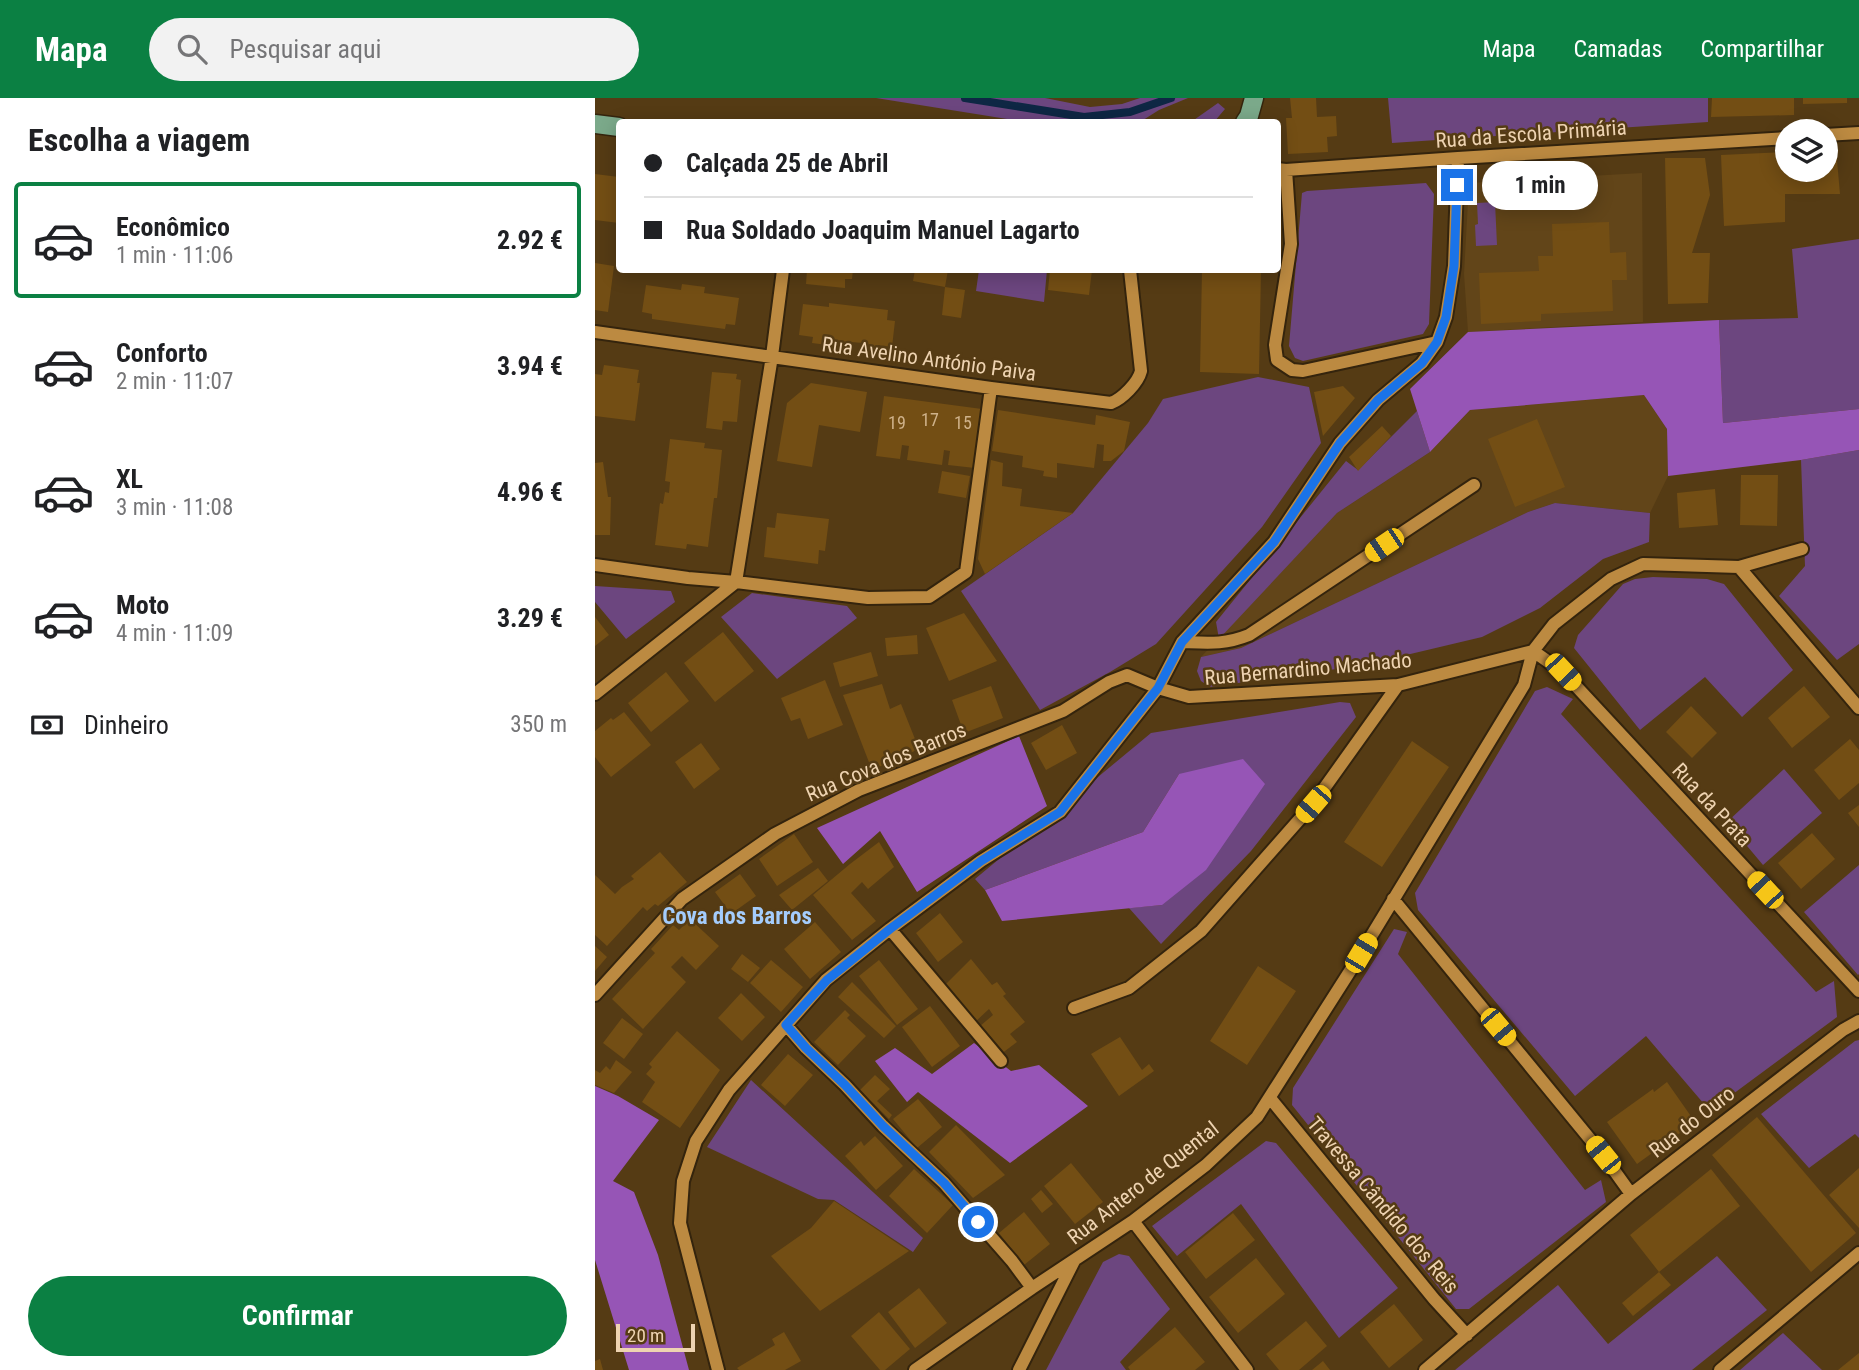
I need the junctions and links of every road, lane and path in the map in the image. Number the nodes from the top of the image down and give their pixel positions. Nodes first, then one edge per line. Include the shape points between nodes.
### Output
1 (1254, 98) edge
2 (1247, 119) edge
3 (595, 124) edge
4 (616, 127) edge
5 (1859, 133) edge
6 (1838, 134) edge
7 (1775, 139) edge
8 (1458, 158) junction
9 (1282, 170) edge
10 (783, 273) edge
11 (1130, 273) edge
12 (595, 332) edge
13 (1437, 342) junction
14 (772, 356) junction
15 (991, 388) junction
16 (1474, 485) dead end
17 (1803, 549) dead end
18 (595, 565) edge
19 (1739, 567) junction
20 (736, 582) junction
21 (1182, 642) junction
22 (1533, 652) junction
23 (1398, 685) junction
24 (1158, 688) junction
25 (595, 694) edge
26 (1859, 708) edge
27 (1393, 899) junction
28 (890, 929) junction
29 (1859, 991) edge
30 (595, 995) edge
31 (1074, 1008) dead end
32 (1859, 1021) edge
33 (786, 1025) junction
34 (1001, 1061) dead end
35 (1270, 1098) junction
36 (1631, 1194) junction
37 (1132, 1221) junction
38 (1859, 1253) edge
39 (1074, 1261) junction
40 (1032, 1288) junction
41 (1467, 1335) junction
42 (717, 1370) edge
43 (915, 1370) edge
44 (1019, 1370) edge
45 (1247, 1370) edge
46 (1425, 1370) edge
47 (1720, 1370) edge

1 - 2 main road
3 - 4 main road
5 - 6 street
7 - 8 street, Rua da Escola Primária
8 - 9 street, Rua da Escola Primária
8 - 13 street via 1454,266
9 - 13 street via 1291,244 1275,345 1277,360 1303,371
10 - 14 street
11 - 15 street, Rua Avelino António Paiva via 1141,371 1117,401
12 - 14 street, Rua Avelino António Paiva
13 - 21 street via 1422,363 1378,400 1340,443 1274,542
14 - 15 street, Rua Avelino António Paiva
14 - 20 street
15 - 20 street via 965,572 929,597 868,598
16 - 21 street via 1248,635 1217,644
17 - 19 street
18 - 20 street
19 - 22 street via 1643,564 1611,579 1554,624
19 - 26 street
20 - 25 street
21 - 24 street
22 - 23 street, Rua Bernardino Machado
22 - 27 street, Rua Antero de Quental via 1524,685
22 - 29 street, Rua da Prata via 1563,672
23 - 24 street, Rua Bernardino Machado via 1189,697
23 - 31 street via 1313,804 1201,931 1129,988
24 - 28 street via 1060,812 981,861
24 - 30 street, Rua Cova dos Barros via 1127,676 1109,682 1063,711 859,790 775,834 682,899
27 - 35 street, Rua Antero de Quental
27 - 36 street
28 - 33 street via 827,980
28 - 34 street
32 - 36 street, Rua do Ouro
33 - 40 street via 944,1183
33 - 42 street via 729,1090 696,1141 683,1181 680,1223
35 - 37 street, Rua Antero de Quental via 1257,1117 1206,1166
35 - 41 street, Travessa Cândido dos Reis
36 - 41 street, Rua do Ouro
37 - 39 street, Rua Antero de Quental
37 - 45 street
38 - 47 street
39 - 40 street, Rua Antero de Quental
39 - 44 street
40 - 43 street, Rua Antero de Quental
41 - 46 street, Rua do Ouro

